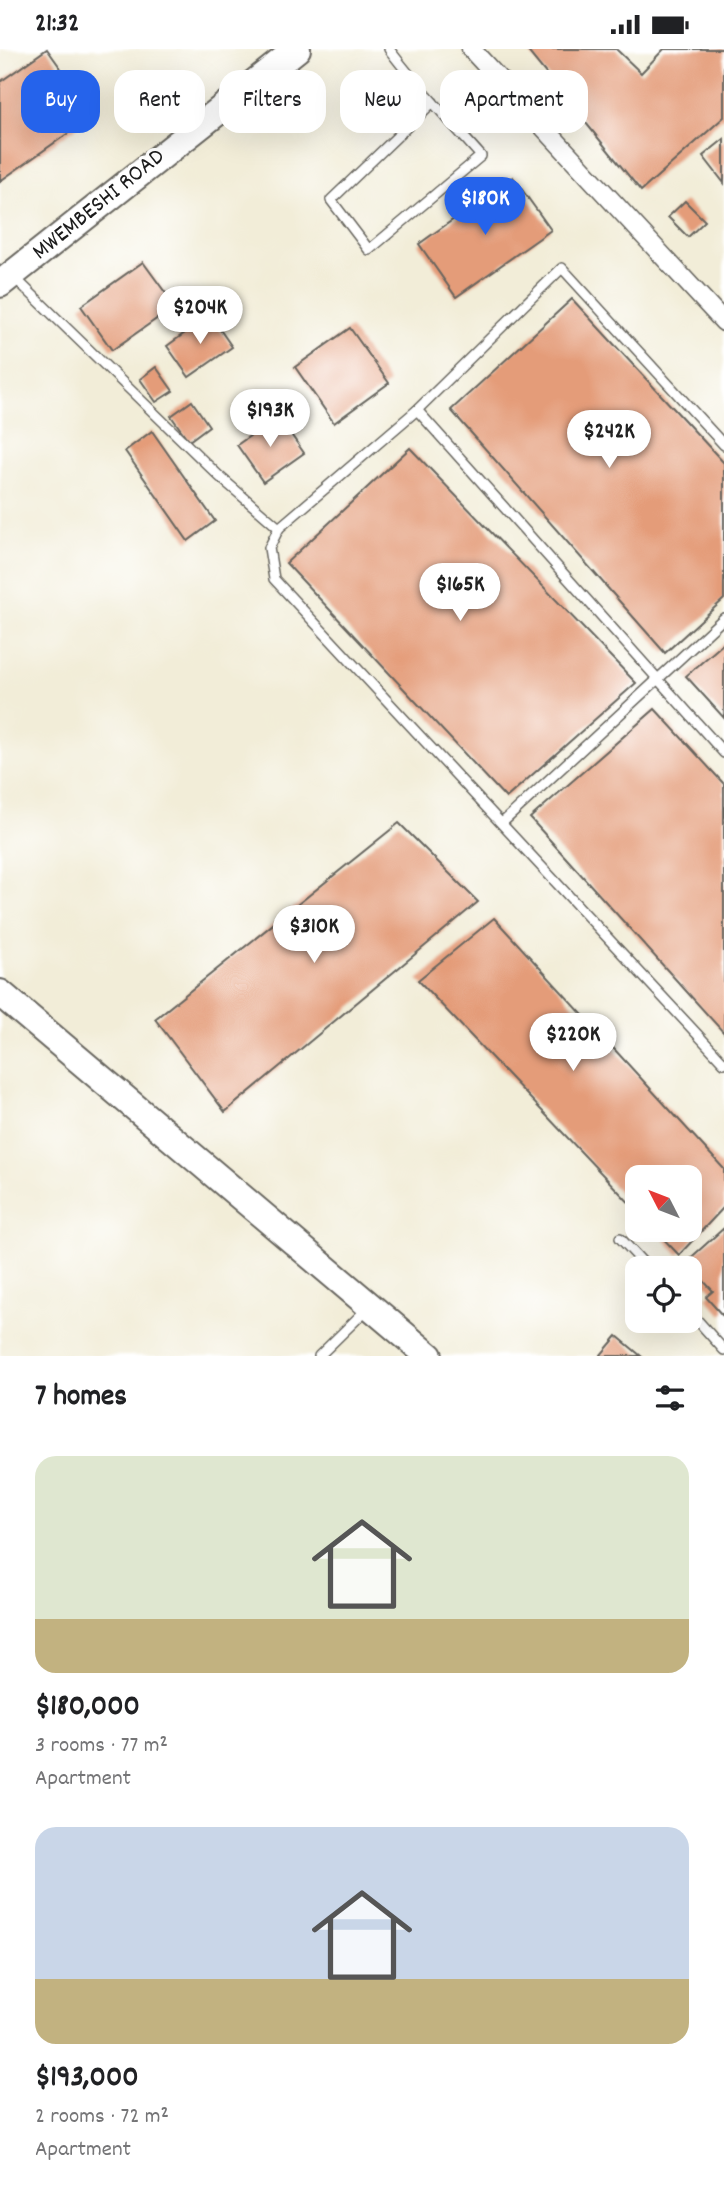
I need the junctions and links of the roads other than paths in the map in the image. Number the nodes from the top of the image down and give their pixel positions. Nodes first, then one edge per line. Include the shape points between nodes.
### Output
1 (297, 49) edge
2 (390, 49) edge
3 (471, 49) edge
4 (433, 102) junction
5 (6, 279) edge
6 (724, 322) edge
7 (417, 410) junction
8 (724, 445) edge
9 (279, 528) junction
10 (724, 618) edge
11 (659, 680) junction
12 (724, 753) edge
13 (502, 823) junction
14 (0, 993) edge
15 (724, 1063) edge
16 (620, 1238) dead end
17 (637, 1256) edge
18 (370, 1306) junction
19 (702, 1325) edge
20 (724, 1350) edge
21 (322, 1355) edge
22 (429, 1356) edge

1 - 5 street, MWEMBESHI ROAD
2 - 4 lane
3 - 6 street
4 - 4 lane via 481,156 369,250 331,200
5 - 9 lane
7 - 8 lane via 562,268
7 - 9 lane
7 - 11 lane
9 - 13 lane via 269,548 274,579
10 - 11 lane
11 - 12 lane
11 - 13 lane
13 - 15 lane
14 - 18 street
16 - 17 lane
18 - 21 lane
18 - 22 street
19 - 20 lane

